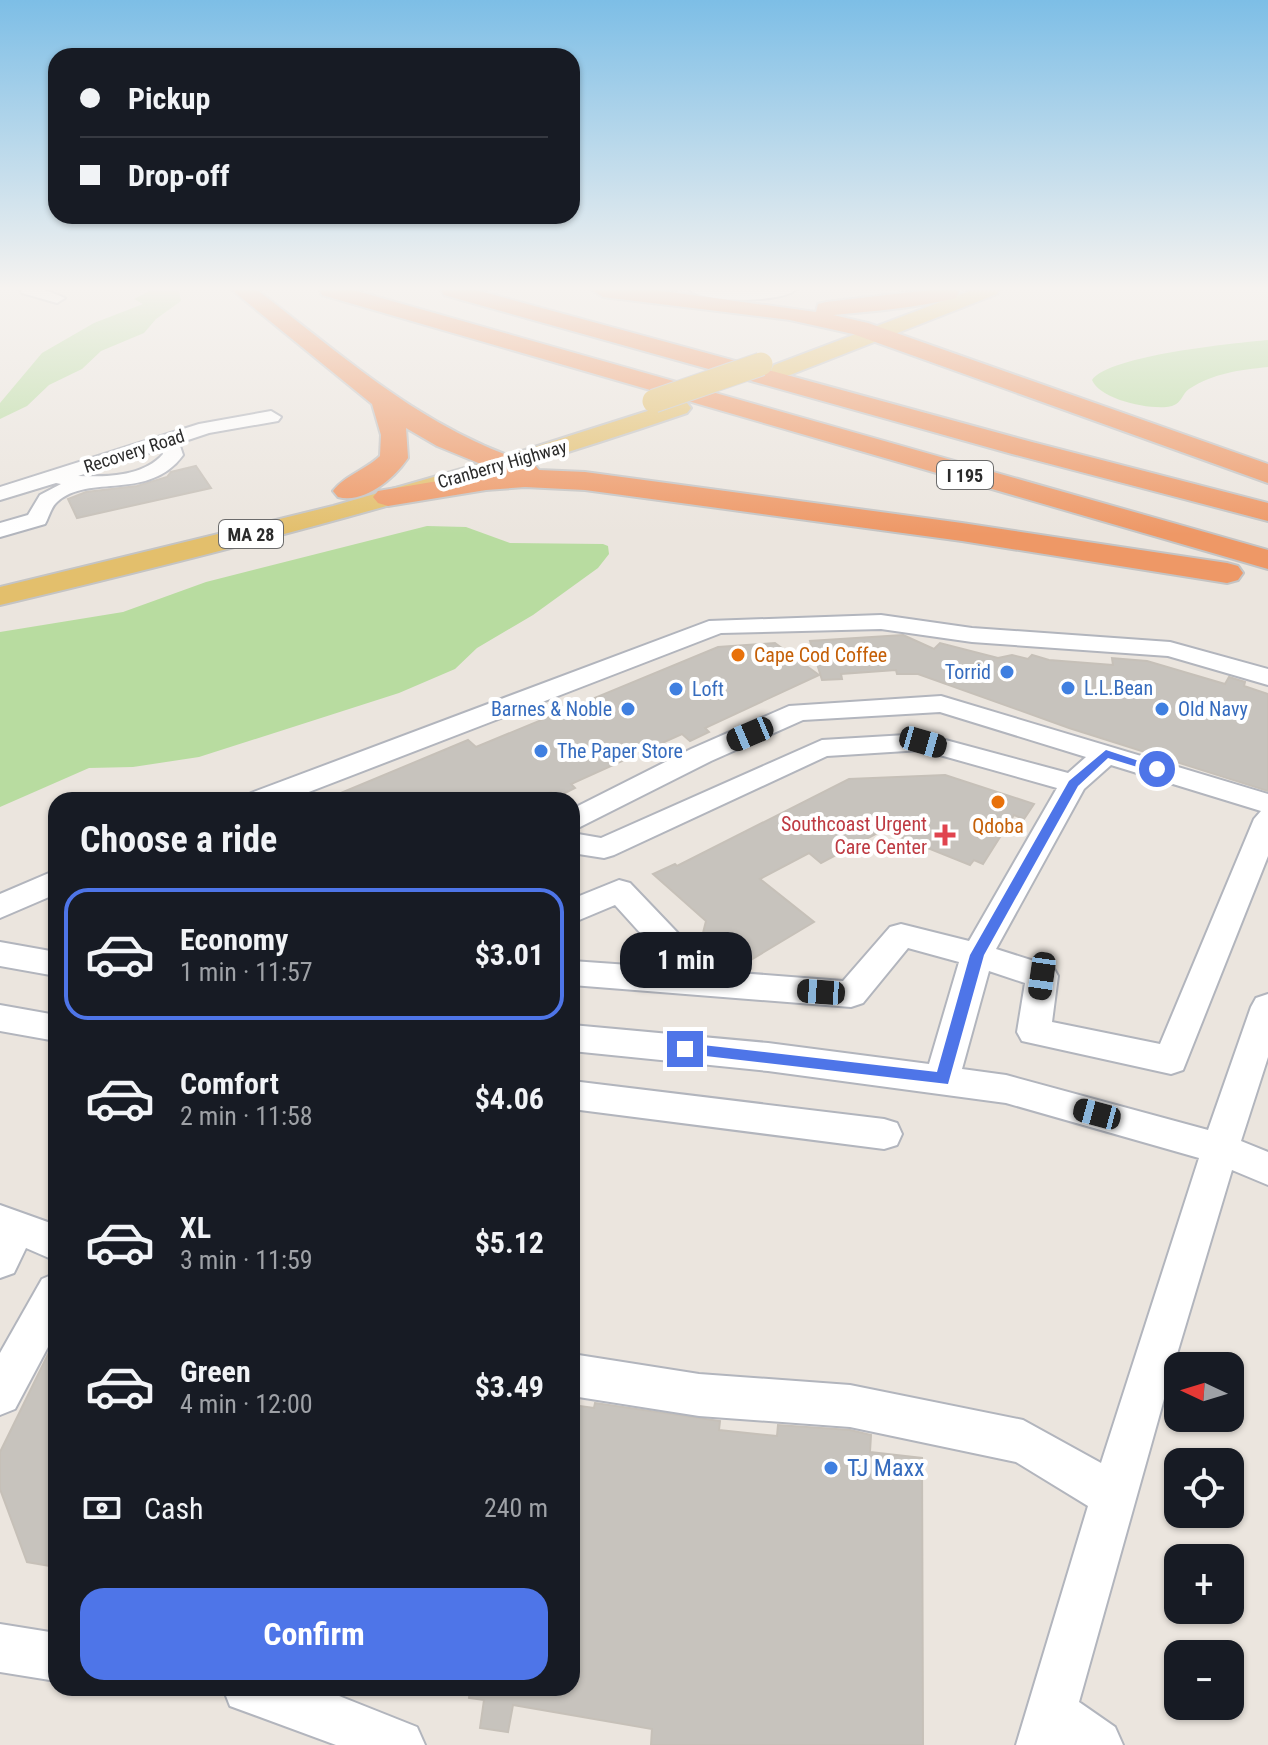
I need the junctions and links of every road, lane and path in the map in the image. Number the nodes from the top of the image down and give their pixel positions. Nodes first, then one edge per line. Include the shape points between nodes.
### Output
1 (348, 371) edge
2 (613, 371) edge
3 (746, 371) edge
4 (756, 371) edge
5 (761, 371) edge
6 (987, 371) edge
7 (992, 371) edge
8 (998, 375) junction
9 (383, 399) junction
10 (271, 417) dead end
11 (168, 440) junction
12 (473, 455) junction
13 (500, 465) junction
14 (1268, 474) edge
15 (56, 476) junction
16 (585, 481) junction
17 (80, 485) junction
18 (348, 491) junction
19 (0, 494) edge
20 (388, 497) junction
21 (1268, 512) edge
22 (0, 530) edge
23 (1268, 560) edge
24 (0, 578) edge
25 (1268, 581) edge
26 (0, 596) edge
27 (1268, 677) edge
28 (1106, 754) junction
29 (1073, 784) junction
30 (308, 792) edge
31 (1268, 804) edge
32 (580, 817) edge
33 (1268, 819) edge
34 (580, 844) edge
35 (48, 885) edge
36 (0, 907) edge
37 (580, 908) edge
38 (0, 954) edge
39 (977, 955) junction
40 (48, 963) edge
41 (580, 974) edge
42 (705, 983) junction
43 (1268, 1007) edge
44 (0, 1018) edge
45 (48, 1027) edge
46 (580, 1039) edge
47 (942, 1079) junction
48 (580, 1096) edge
49 (884, 1134) dead end
50 (1219, 1148) junction
51 (1268, 1169) edge
52 (9, 1224) edge
53 (48, 1240) edge
54 (0, 1260) edge
55 (48, 1307) edge
56 (580, 1376) edge
57 (0, 1394) edge
58 (1113, 1495) junction
59 (0, 1648) edge
60 (48, 1656) edge
61 (276, 1696) edge
62 (1047, 1729) edge
63 (399, 1745) edge
64 (1097, 1745) edge

1 - 9 highway
2 - 23 highway, I 195
3 - 21 highway, I 195
4 - 12 main road, Cranberry Highway / MA 28, bridge
5 - 13 main road, Cranberry Highway / MA 28 via 679,408
6 - 8 highway
7 - 8 highway
8 - 14 highway
9 - 12 highway
9 - 18 highway via 395,435 394,458
10 - 11 street, Recovery Road
11 - 15 street, Recovery Road
11 - 17 street via 173,455 168,464
12 - 13 highway
12 - 18 main road, Cranberry Highway / MA 28
13 - 16 highway
13 - 20 main road, Cranberry Highway / MA 28
15 - 17 street
15 - 19 street, Recovery Road
16 - 20 highway via 486,481
16 - 25 highway via 1079,549
17 - 22 street via 49,495 37,519
18 - 24 main road, Cranberry Highway / MA 28
20 - 26 main road, Cranberry Highway / MA 28
27 - 30 street via 1170,649 972,635 881,622 718,626
28 - 29 street
28 - 31 street
28 - 32 street via 941,704 798,712
29 - 34 street via 923,742 822,748 604,848
29 - 39 street
33 - 39 street via 1171,1060 1034,1032 1042,976
35 - 36 street
37 - 42 street via 619,891
38 - 40 street
39 - 42 street via 901,935 851,994
39 - 47 street
41 - 42 street
43 - 50 street
44 - 45 street
46 - 47 street
47 - 50 street via 1006,1089
48 - 49 street
50 - 51 street
50 - 58 street
52 - 53 street
52 - 54 street
55 - 57 street
56 - 58 street via 699,1395 850,1406 1023,1442
58 - 62 street
59 - 60 street
61 - 63 street
62 - 64 street

